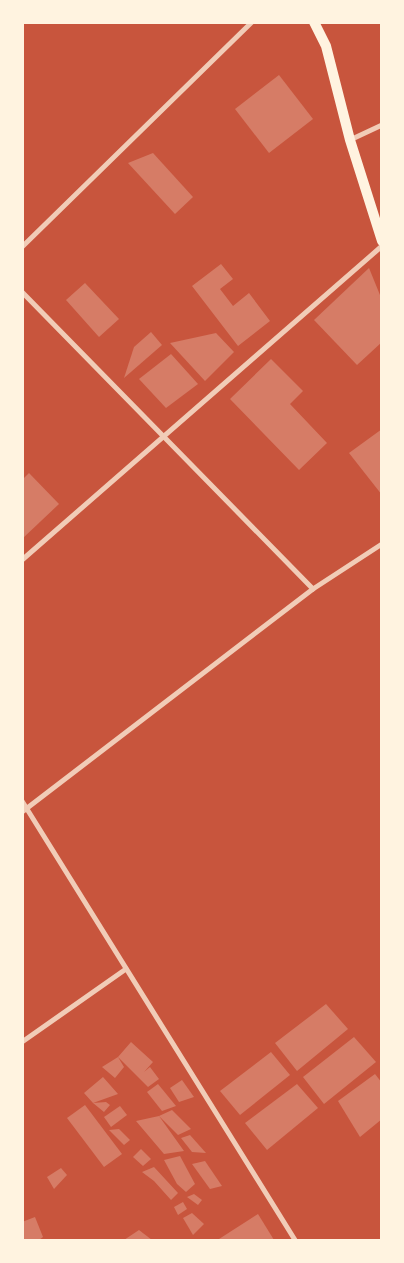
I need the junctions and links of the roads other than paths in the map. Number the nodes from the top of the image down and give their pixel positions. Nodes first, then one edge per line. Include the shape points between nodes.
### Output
1 (252, 22) edge
2 (314, 22) edge
3 (382, 125) edge
4 (350, 140) junction
5 (382, 241) edge
6 (382, 246) edge
7 (22, 247) edge
8 (22, 292) edge
9 (164, 436) junction
10 (382, 544) edge
11 (22, 560) edge
12 (313, 589) junction
13 (22, 801) edge
14 (25, 811) edge
15 (126, 969) junction
16 (22, 1042) edge
17 (295, 1240) edge

1 - 7 street
2 - 4 main road via 326,46
3 - 4 street
4 - 5 main road
6 - 9 street
8 - 9 street
9 - 11 street
9 - 12 street
10 - 12 street
12 - 14 street
13 - 14 street
14 - 15 street
15 - 16 street
15 - 17 street

